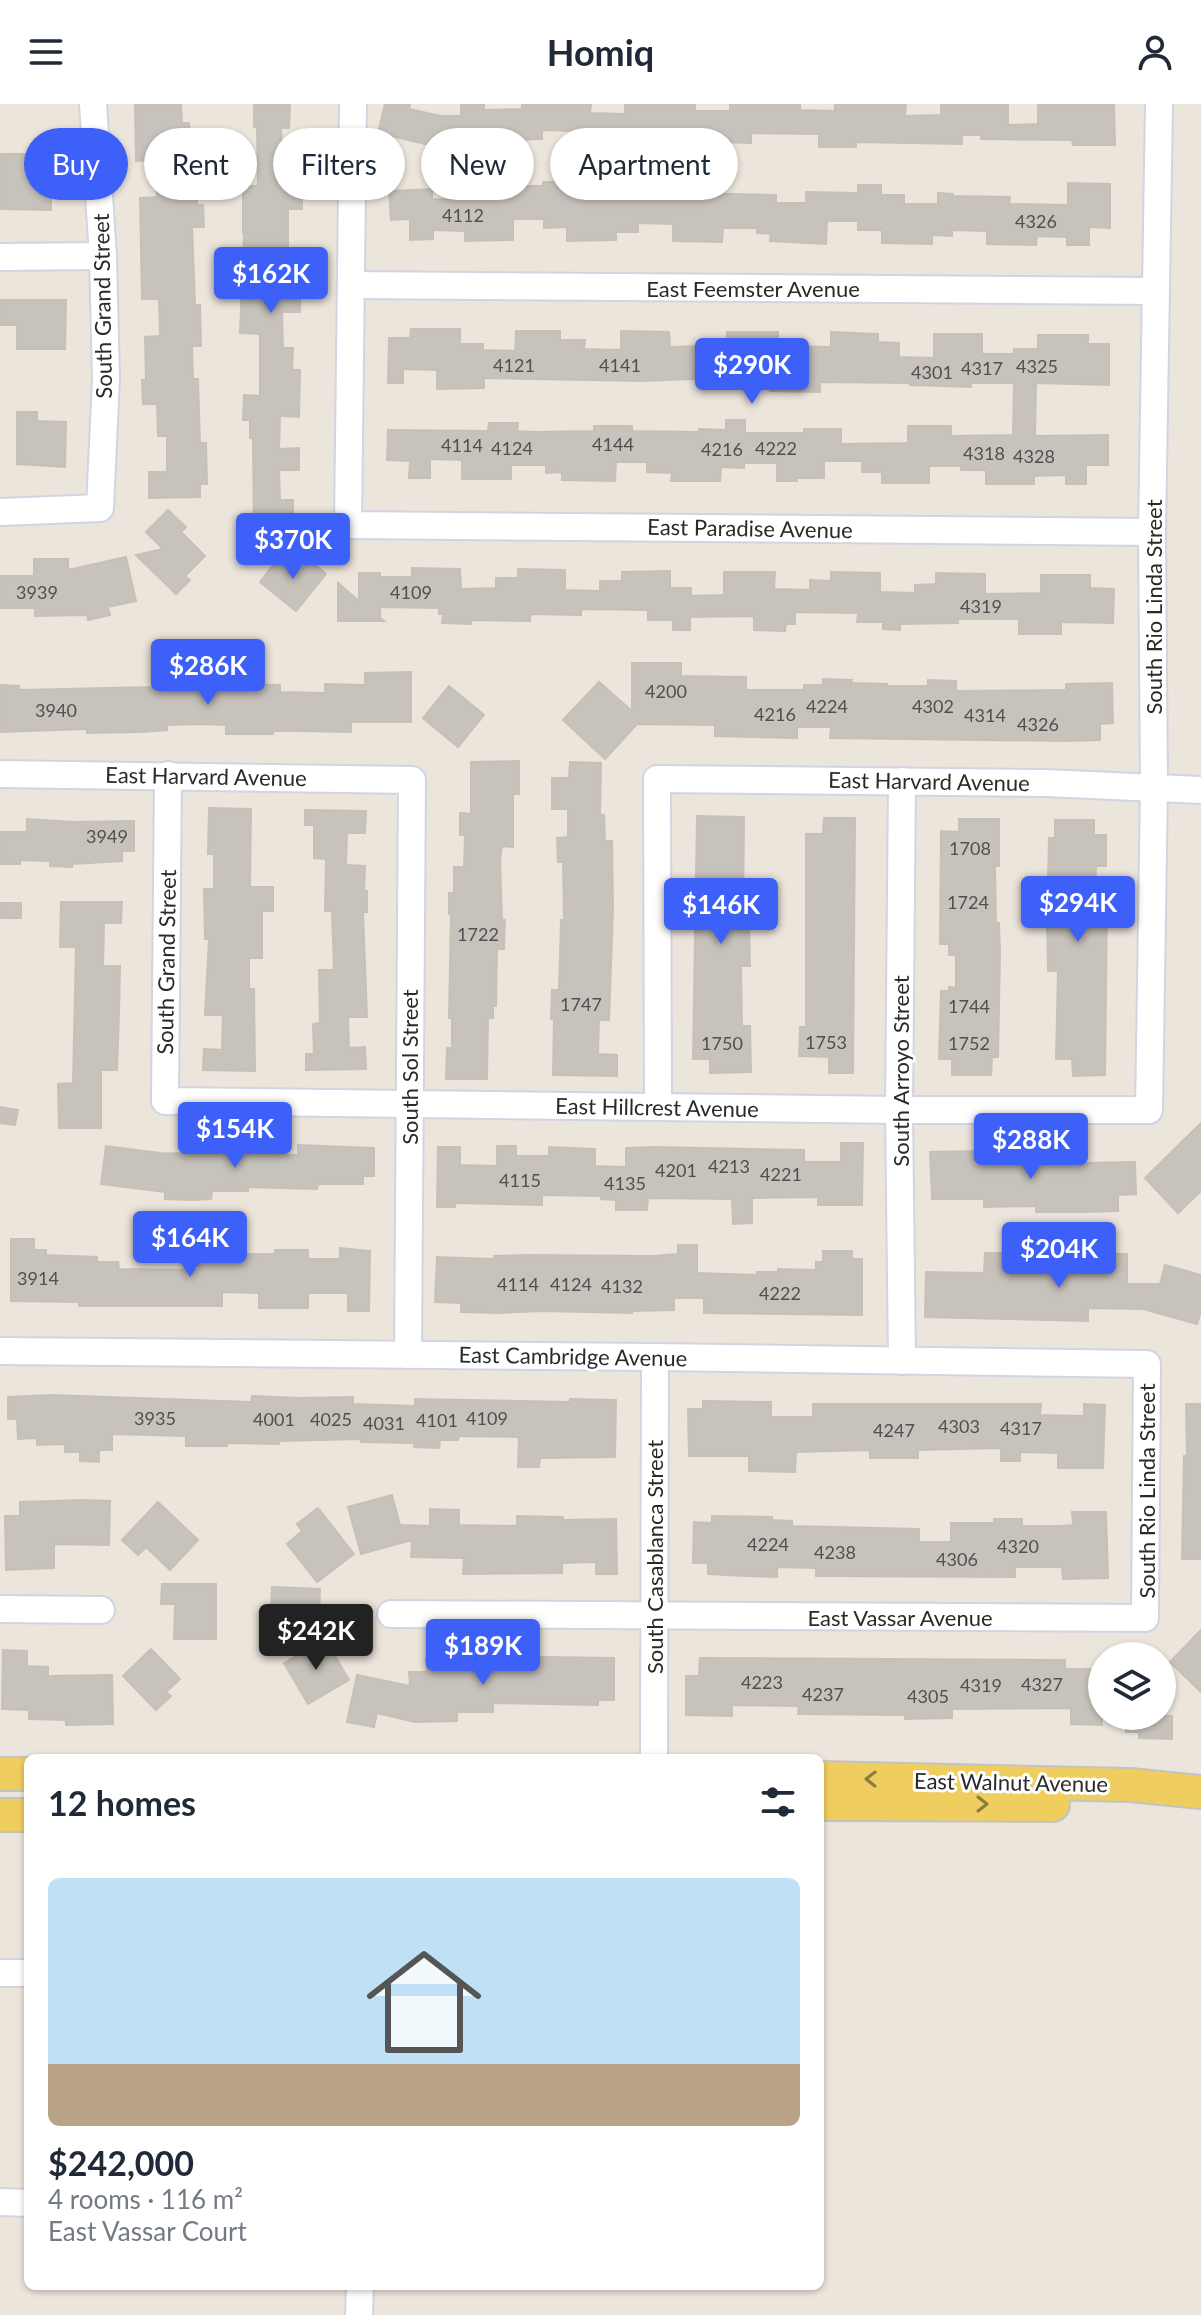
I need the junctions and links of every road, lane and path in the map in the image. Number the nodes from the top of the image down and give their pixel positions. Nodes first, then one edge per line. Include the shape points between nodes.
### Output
1 (93, 104) edge
2 (353, 104) edge
3 (1159, 104) edge
4 (103, 256) junction
5 (0, 257) edge
6 (351, 285) junction
7 (1155, 291) junction
8 (0, 512) edge
9 (1152, 532) junction
10 (0, 774) edge
11 (168, 775) junction
12 (412, 780) joint
13 (902, 781) junction
14 (1154, 787) junction
15 (1201, 790) edge
16 (165, 1101) joint
17 (409, 1104) junction
18 (658, 1106) junction
19 (899, 1110) junction
20 (1149, 1110) joint
21 (0, 1351) edge
22 (408, 1355) junction
23 (655, 1357) junction
24 (902, 1361) junction
25 (1147, 1364) joint
26 (0, 1609) edge
27 (101, 1610) dead end
28 (391, 1614) dead end
29 (654, 1615) junction
30 (1145, 1618) joint
31 (654, 1754) edge
32 (0, 1774) edge
33 (24, 1774) edge
34 (824, 1778) edge
35 (1201, 1792) edge
36 (0, 1795) edge
37 (24, 1795) edge
38 (824, 1804) edge
39 (1201, 1805) edge
40 (0, 1815) edge
41 (24, 1815) edge
42 (0, 1973) edge
43 (24, 1973) edge
44 (0, 2202) edge
45 (24, 2203) edge
46 (360, 2290) edge
47 (359, 2315) edge

1 - 4 street, South Grand Street
2 - 6 street
3 - 7 street, South Rio Linda Street
4 - 5 street
4 - 8 street, South Grand Street via 106,379 100,508
6 - 7 street, East Feemster Avenue
6 - 9 street, East Paradise Avenue via 348,525
7 - 9 street, South Rio Linda Street
9 - 14 street, South Rio Linda Street
10 - 11 street, East Harvard Avenue
11 - 12 street, East Harvard Avenue
11 - 16 street, South Grand Street
12 - 17 street, South Sol Street
13 - 14 street, East Harvard Avenue
13 - 18 street, East Harvard Avenue via 657,779
13 - 19 street, South Arroyo Street
14 - 15 street, East Harvard Avenue
14 - 20 street, South Rio Linda Street
16 - 17 street, East Hillcrest Avenue
17 - 18 street, East Hillcrest Avenue
17 - 22 street, South Sol Street
18 - 19 street, East Hillcrest Avenue
19 - 20 street, East Hillcrest Avenue
19 - 24 street, South Arroyo Street
21 - 22 street, East Cambridge Avenue
22 - 23 street, East Cambridge Avenue
23 - 24 street, East Cambridge Avenue
23 - 29 street, South Casablanca Street
24 - 25 street, East Cambridge Avenue
25 - 30 street, South Rio Linda Street
26 - 27 street
28 - 29 street, East Vassar Avenue
29 - 30 street, East Vassar Avenue
29 - 31 street, South Casablanca Street
32 - 33 main road
35 -> 34 main road, East Walnut Avenue via 1130,1785
36 - 37 main road
38 -> 39 main road, East Walnut Avenue
40 - 41 main road
42 - 43 street
44 - 45 street
46 - 47 street

